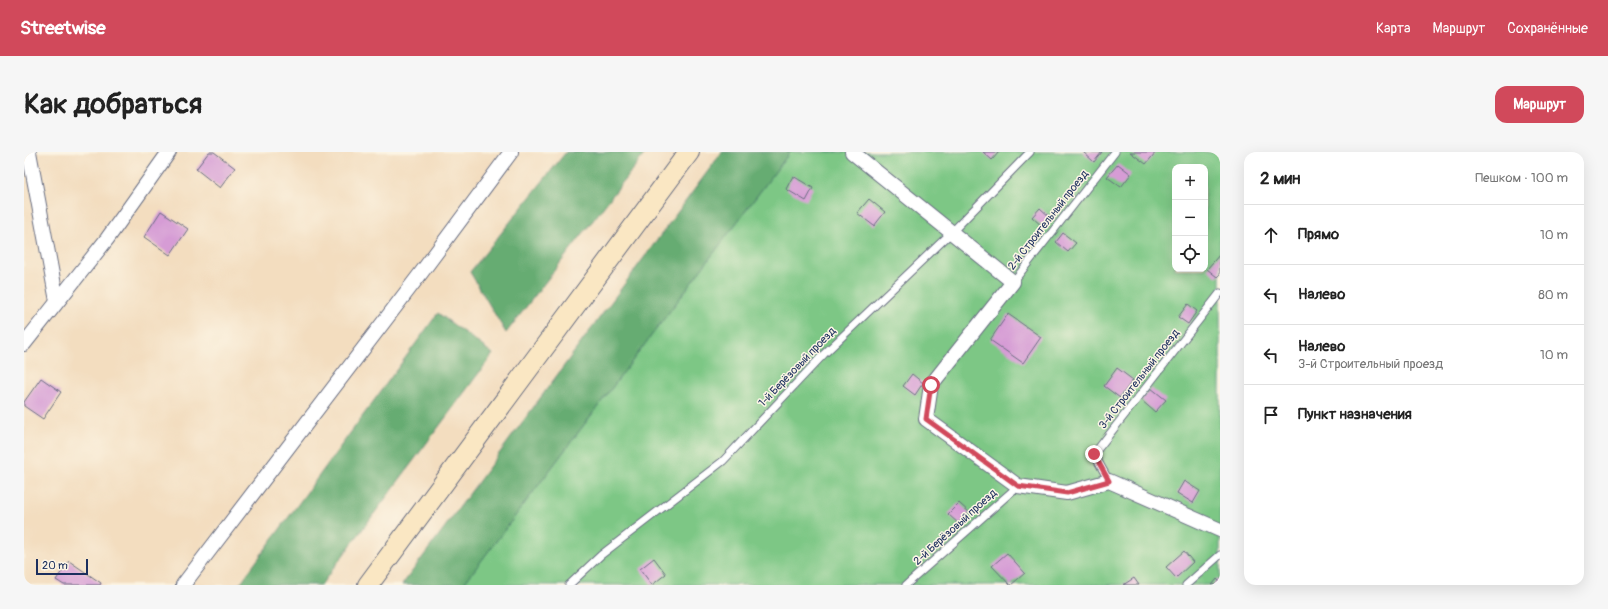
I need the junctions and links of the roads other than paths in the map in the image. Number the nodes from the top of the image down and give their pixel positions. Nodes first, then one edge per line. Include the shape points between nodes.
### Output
1 (29, 152) edge
2 (169, 152) edge
3 (511, 152) edge
4 (689, 152) edge
5 (852, 152) edge
6 (1030, 152) edge
7 (1115, 152) edge
8 (952, 232) junction
9 (1013, 282) junction
10 (1220, 293) edge
11 (57, 301) junction
12 (24, 344) edge
13 (1109, 481) junction
14 (1018, 486) junction
15 (1220, 530) edge
16 (1220, 555) edge
17 (183, 585) edge
18 (368, 585) edge
19 (568, 585) edge
20 (906, 585) edge
21 (1186, 585) edge

1 - 11 street
2 - 11 street via 107,239
3 - 17 street
4 - 18 main road
5 - 8 street
6 - 8 lane, 1-й Берёзовый проезд
7 - 9 lane, 2-й Строительный проезд
8 - 9 street
8 - 19 lane, 1-й Берёзовый проезд via 824,354 723,460 601,555
9 - 14 street via 931,385 926,419
10 - 13 lane, 3-й Строительный проезд via 1094,454
11 - 12 street
13 - 14 street via 1067,493
13 - 15 street
14 - 20 lane, 2-й Берёзовый проезд
16 - 21 lane

